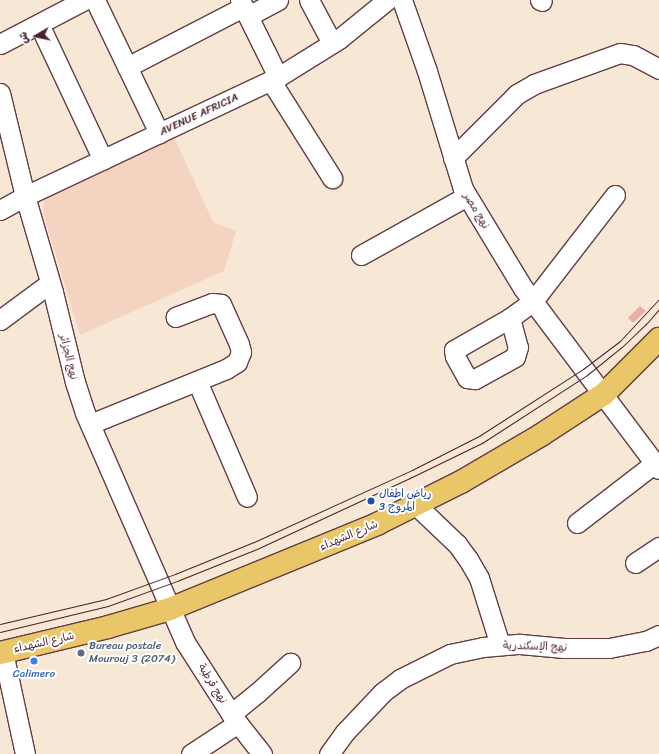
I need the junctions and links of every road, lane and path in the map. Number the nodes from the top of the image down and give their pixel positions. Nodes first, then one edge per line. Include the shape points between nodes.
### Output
1 (84, 0) edge
2 (95, 0) edge
3 (278, 0) edge
4 (309, 0) edge
5 (387, 0) edge
6 (402, 0) edge
7 (244, 8) edge
8 (39, 24) junction
9 (332, 43) junction
10 (0, 44) edge
11 (127, 67) junction
12 (659, 69) edge
13 (274, 79) junction
14 (0, 93) edge
15 (159, 133) junction
16 (453, 158) junction
17 (102, 160) junction
18 (332, 178) dead end
19 (615, 195) dead end
20 (25, 196) junction
21 (467, 196) junction
22 (0, 210) edge
23 (361, 255) dead end
24 (50, 283) junction
25 (533, 302) junction
26 (176, 317) dead end
27 (510, 318) dead end
28 (0, 320) edge
29 (659, 339) edge
30 (197, 381) junction
31 (604, 394) junction
32 (90, 424) junction
33 (657, 466) edge
34 (247, 497) dead end
35 (416, 505) junction
36 (577, 523) dead end
37 (659, 547) edge
38 (635, 563) dead end
39 (170, 609) junction
40 (659, 635) edge
41 (500, 646) junction
42 (1, 653) edge
43 (290, 663) dead end
44 (234, 718) junction
45 (24, 754) edge
46 (191, 754) edge
47 (262, 754) edge
48 (329, 754) edge

1 - 8 street
2 - 11 street
3 - 7 street
4 - 9 street
5 - 9 street, AVENUE AFRICIA
6 - 16 street, نهج مصر
7 - 11 street
7 - 13 street
8 - 10 street
8 - 17 street
9 - 13 street, AVENUE AFRICIA
11 - 15 street
12 - 16 street via 633,55 620,53 534,84 517,94
13 - 15 street, AVENUE AFRICIA
13 - 18 street
14 - 20 street, نهج الجزائر
15 - 17 street, AVENUE AFRICIA
16 - 21 street, نهج مصر
17 - 20 street, AVENUE AFRICIA
19 - 25 street
20 - 22 street, AVENUE AFRICIA
20 - 24 street, نهج الجزائر
21 - 23 street
21 - 25 street, نهج مصر
24 - 28 street
24 - 32 street, نهج الجزائر via 74,382
25 - 27 street
25 - 31 street, نهج مصر
26 - 30 street via 212,303 221,304 239,344 240,357 233,365
29 - 31 main road, شارع الشهداء
30 - 32 street
30 - 34 street
31 - 33 street, نهج مصر
31 - 35 main road, شارع الشهداء via 521,447
32 - 39 street, نهج الجزائر
33 - 36 street
35 - 39 main road, شارع الشهداء via 377,524
35 - 41 street via 452,539 468,559 479,578
37 - 38 street
39 - 42 main road, شارع الشهداء
39 - 44 street, نهج قرطبة via 185,642
40 - 41 street, نهج الإسكندرية via 646,642 608,648 520,644
41 - 48 street, نهج الإسكندرية via 450,654 400,679 383,692 345,732
42 - 45 street
43 - 44 street
44 - 46 street
44 - 47 street, نهج قرطبة

